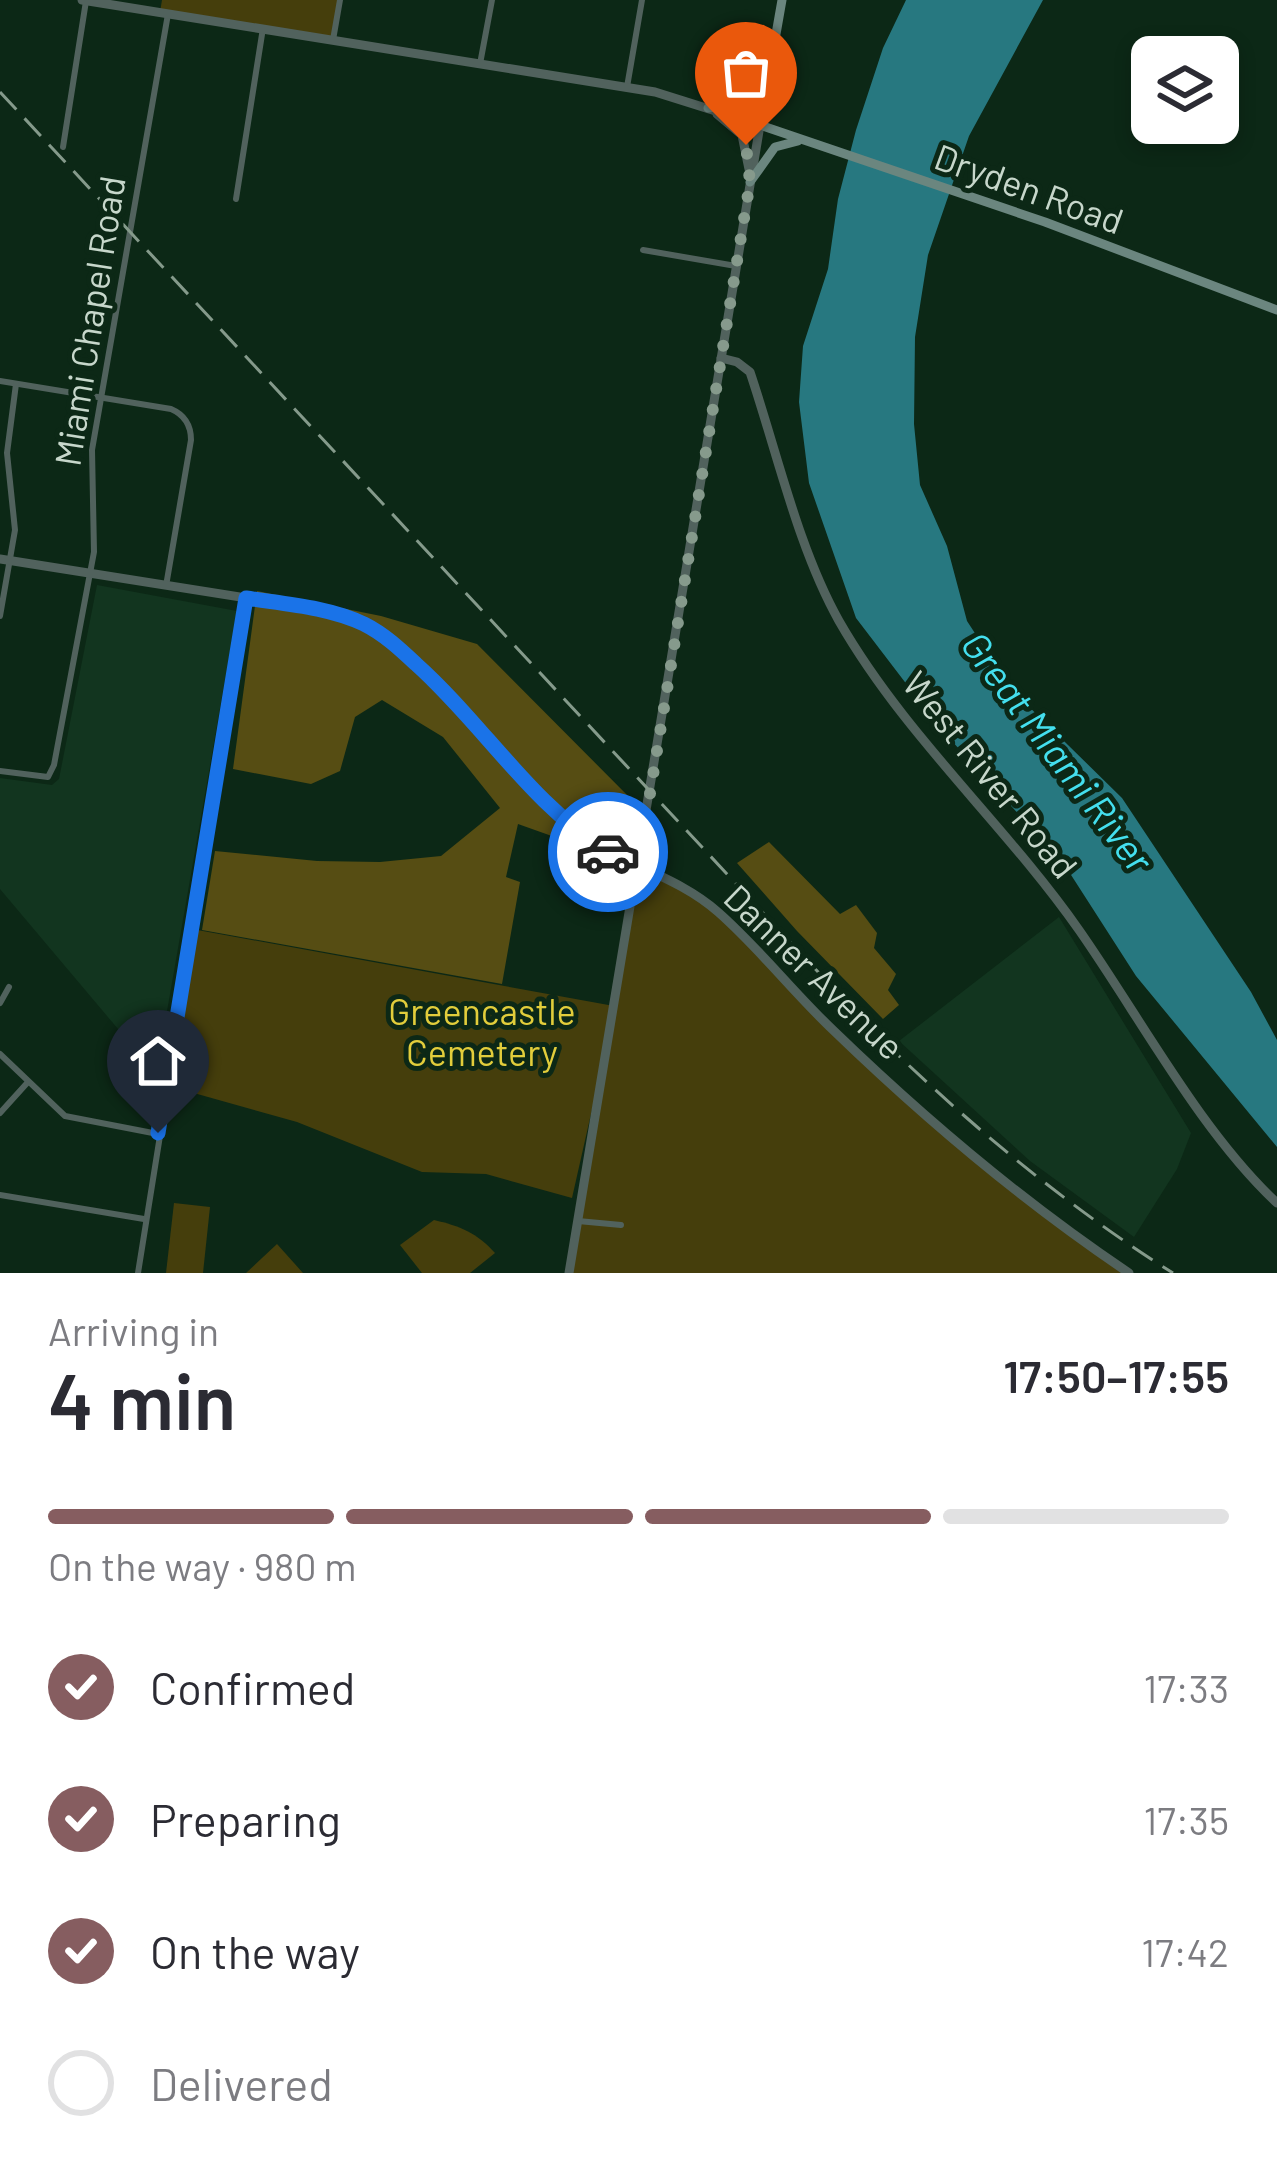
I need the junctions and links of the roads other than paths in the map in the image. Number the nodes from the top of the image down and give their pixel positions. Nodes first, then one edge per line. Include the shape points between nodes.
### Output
1 (84, 0) edge
2 (340, 0) edge
3 (492, 0) edge
4 (642, 0) edge
5 (782, 0) edge
6 (164, 9) edge
7 (263, 28) junction
8 (333, 40) junction
9 (771, 63) junction
10 (480, 64) junction
11 (628, 87) junction
12 (708, 108) junction
13 (760, 125) junction
14 (786, 138) junction
15 (63, 147) dead end
16 (750, 182) junction
17 (236, 199) dead end
18 (643, 250) dead end
19 (736, 266) junction
20 (1277, 310) edge
21 (721, 358) junction
22 (0, 381) edge
23 (16, 384) junction
24 (102, 398) junction
25 (6, 560) edge
26 (90, 574) junction
27 (166, 586) junction
28 (246, 598) junction
29 (0, 616) edge
30 (0, 771) edge
31 (638, 867) junction
32 (9, 987) dead end
33 (0, 1003) edge
34 (0, 1054) edge
35 (28, 1082) junction
36 (0, 1113) edge
37 (158, 1133) junction
38 (0, 1195) edge
39 (1277, 1203) edge
40 (144, 1219) junction
41 (578, 1222) junction
42 (621, 1225) dead end
43 (138, 1273) edge
44 (569, 1273) edge
45 (1129, 1273) edge

1 - 6 street
1 - 15 street
2 - 8 street
3 - 10 street
4 - 11 street
5 - 9 main road
6 - 7 street
6 - 24 street, Miami Chapel Road
7 - 8 street
7 - 17 street
8 - 10 street
9 - 12 main road via 742,104
9 - 13 main road
10 - 11 street
11 - 12 street
12 - 13 street
12 - 16 street via 742,135
13 - 14 main road, Dryden Road
13 - 16 street
14 - 16 main road
14 - 20 main road, Dryden Road via 987,202
16 - 19 street
18 - 19 street
19 - 21 street
21 - 31 street
21 - 39 street, West River Road via 750,372 815,570 854,645 922,743 1053,894 1212,1126
22 - 23 street
23 - 24 street
23 - 25 street
24 - 26 street, Miami Chapel Road via 90,474
24 - 27 street via 171,409 187,422 191,440
25 - 26 street, Danner Avenue
25 - 29 street
26 - 27 street, Danner Avenue
26 - 30 street, Miami Chapel Road via 54,765 48,777
27 - 28 street, Danner Avenue
28 - 31 street, Danner Avenue via 328,612 383,636 555,812
28 - 37 street
31 - 41 street
31 - 45 street, Danner Avenue via 710,905 925,1116
32 - 33 street
34 - 35 street
35 - 36 street
35 - 37 street via 71,1119
37 - 40 street
38 - 40 street
40 - 43 street
41 - 42 street
41 - 44 street

